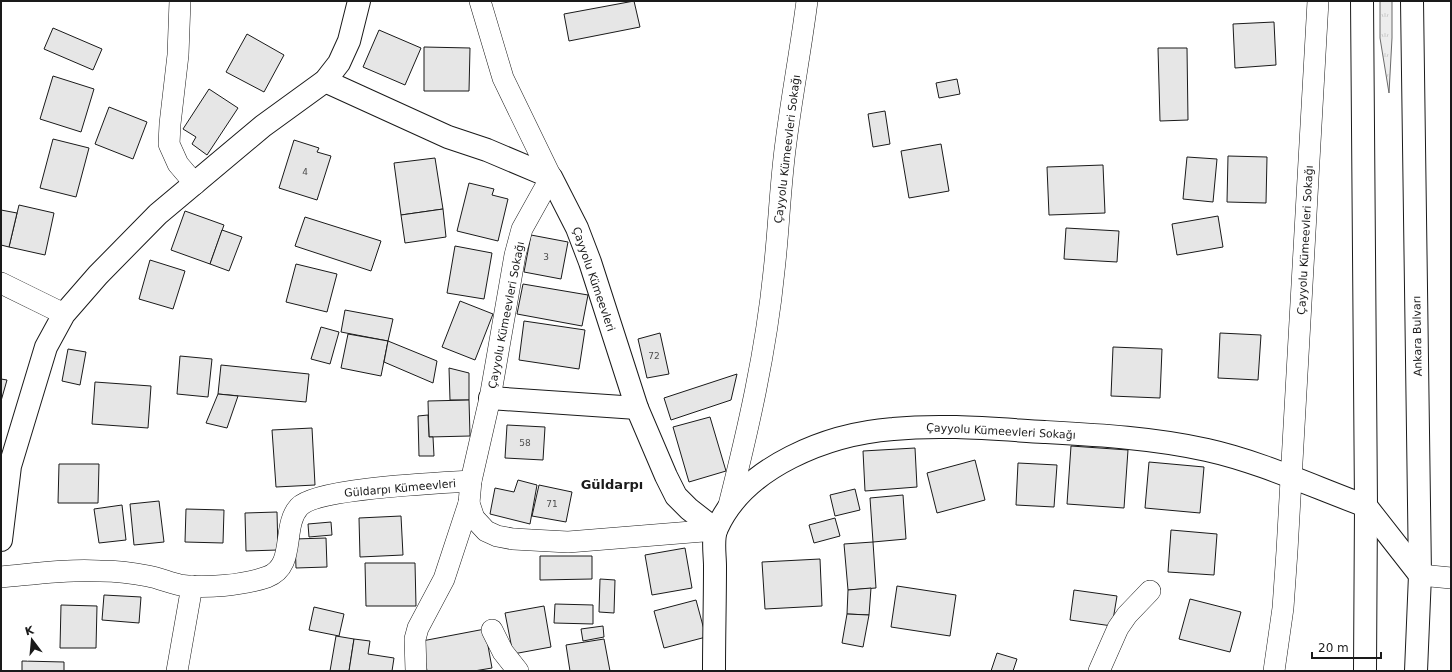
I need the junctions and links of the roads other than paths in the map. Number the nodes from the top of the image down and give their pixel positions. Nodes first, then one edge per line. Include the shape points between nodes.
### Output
1 (180, 1) edge
2 (359, 1) edge
3 (480, 1) edge
4 (807, 1) edge
5 (1318, 1) edge
6 (1362, 1) edge
7 (1412, 1) edge
8 (325, 81) junction
9 (551, 177) junction
10 (195, 184) junction
11 (1, 284) edge
12 (64, 314) junction
13 (490, 398) junction
14 (637, 408) junction
15 (1292, 478) junction
16 (471, 481) junction
17 (469, 503) junction
18 (1366, 506) junction
19 (728, 508) junction
20 (716, 530) junction
21 (1, 540) edge
22 (1420, 575) junction
23 (1, 577) edge
24 (1451, 578) edge
25 (192, 586) junction
26 (1150, 591) dead end
27 (492, 630) dead end
28 (177, 671) edge
29 (416, 671) edge
30 (518, 671) edge
31 (714, 671) edge
32 (1099, 671) edge
33 (1274, 671) edge
34 (1365, 671) edge
35 (1416, 671) edge

1 - 10 street via 178,54 169,144 178,164
2 - 8 street via 344,52
3 - 9 street via 503,78
4 - 19 street, Çayyolu Kümeevleri Sokağı via 786,141 764,350 749,425
5 - 15 street, Çayyolu Kümeevleri Sokağı
6 - 18 street
7 - 22 street, Ankara Bulvarı
8 - 9 street via 448,137 487,150
8 - 10 street via 263,126
9 - 13 street, Çayyolu Kümeevleri Sokağı via 522,229 515,255
9 - 14 street, Çayyolu Kümeevleri via 577,228 590,262
10 - 12 street via 158,214
11 - 12 street
12 - 21 street via 46,347 10,466
13 - 14 street
13 - 16 street, Çayyolu Kümeevleri Sokağı
14 - 20 street, Çayyolu Kümeevleri via 676,496
15 - 18 street, Çayyolu Kümeevleri Sokağı
15 - 19 street, Çayyolu Kümeevleri Sokağı via 1214,452 1170,443 1015,430 928,427 890,429 822,444 780,463 758,477
15 - 33 street, Çayyolu Kümeevleri Sokağı via 1283,608
16 - 17 street, Çayyolu Kümeevleri Sokağı
16 - 25 street, Güldarpı Kümeevleri via 371,488 311,500 300,506 294,515 284,563 278,572 242,582
17 - 20 street, Çayyolu Kümeevleri Sokağı via 474,518 486,531 497,536 513,538 568,542
17 - 29 street, Çayyolu Kümeevleri Sokağı via 444,579 418,628 415,639
18 - 22 street
18 - 34 street
19 - 20 street, Çayyolu Kümeevleri Sokağı
20 - 31 street, Çayyolu Kümeevleri Sokağı
22 - 24 street
22 - 35 street, Ankara Bulvarı
23 - 25 street, Güldarpı Kümeevleri via 100,571 148,576
25 - 28 street
26 - 32 street via 1118,628
27 - 30 street via 502,652

